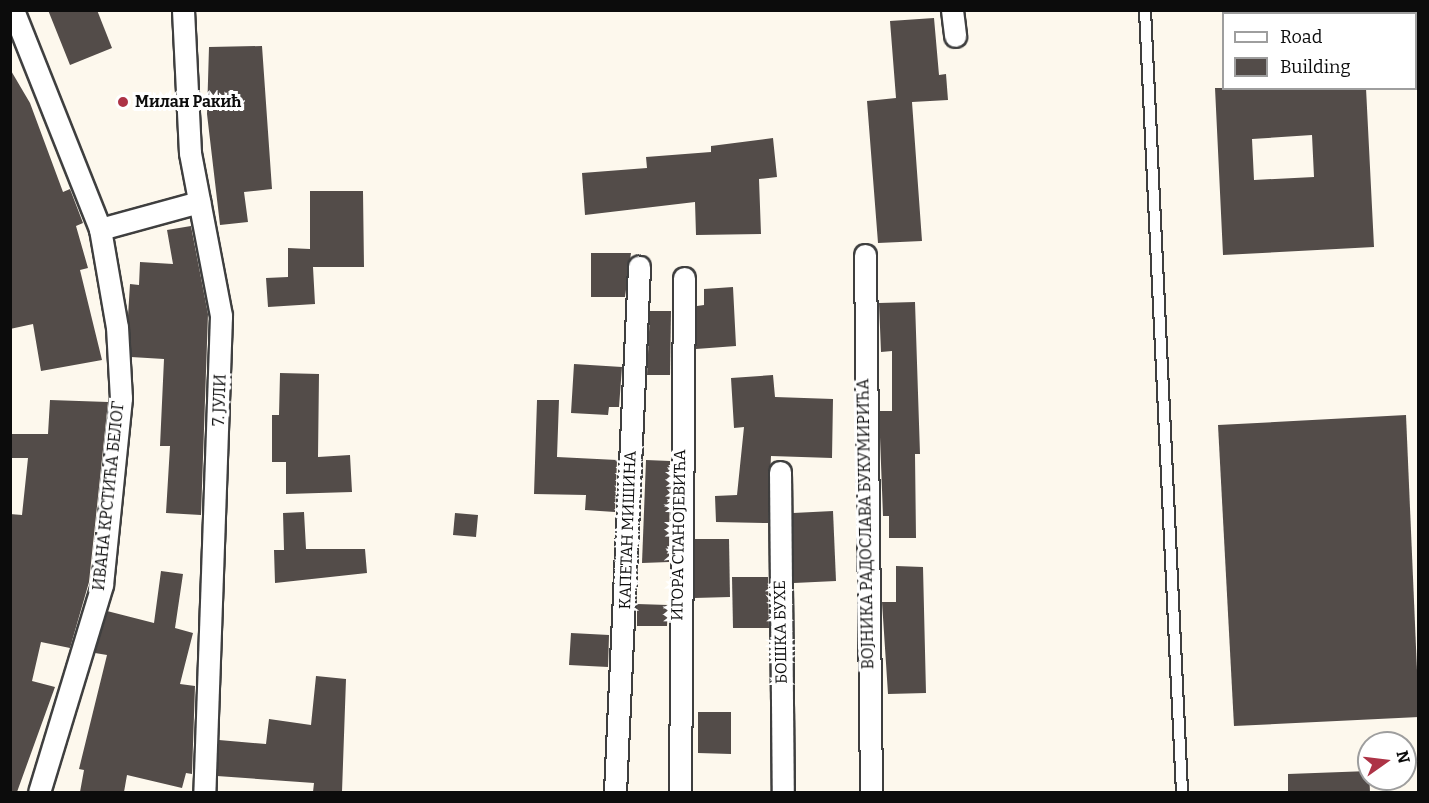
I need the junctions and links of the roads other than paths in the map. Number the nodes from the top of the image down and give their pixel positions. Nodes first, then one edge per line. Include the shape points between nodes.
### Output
1 (13, 10) edge
2 (183, 10) edge
3 (952, 10) edge
4 (1145, 10) edge
5 (955, 36) dead end
6 (199, 202) junction
7 (100, 229) junction
8 (865, 255) dead end
9 (639, 267) dead end
10 (684, 278) dead end
11 (780, 472) dead end
12 (39, 792) edge
13 (204, 792) edge
14 (615, 792) edge
15 (680, 792) edge
16 (783, 792) edge
17 (871, 792) edge
18 (1182, 792) edge

1 - 7 street, ИВАНА КРСТИЋА БЕЛОГ
2 - 6 street, 7. ЈУЛИ via 187,125
3 - 5 street
4 - 18 lane
6 - 7 street
6 - 13 street, 7. ЈУЛИ via 215,261 221,316
7 - 12 street, ИВАНА КРСТИЋА БЕЛОГ via 117,327 121,398 114,475 102,585
8 - 17 street, ВОЈНИКА РАДОСЛАВА БУКУМИРИЋА
9 - 14 street, КАПЕТАН МИШИНА
10 - 15 street, ИГОРА СТАНОЈЕВИЋА
11 - 16 street, БОШКА БУХЕ

